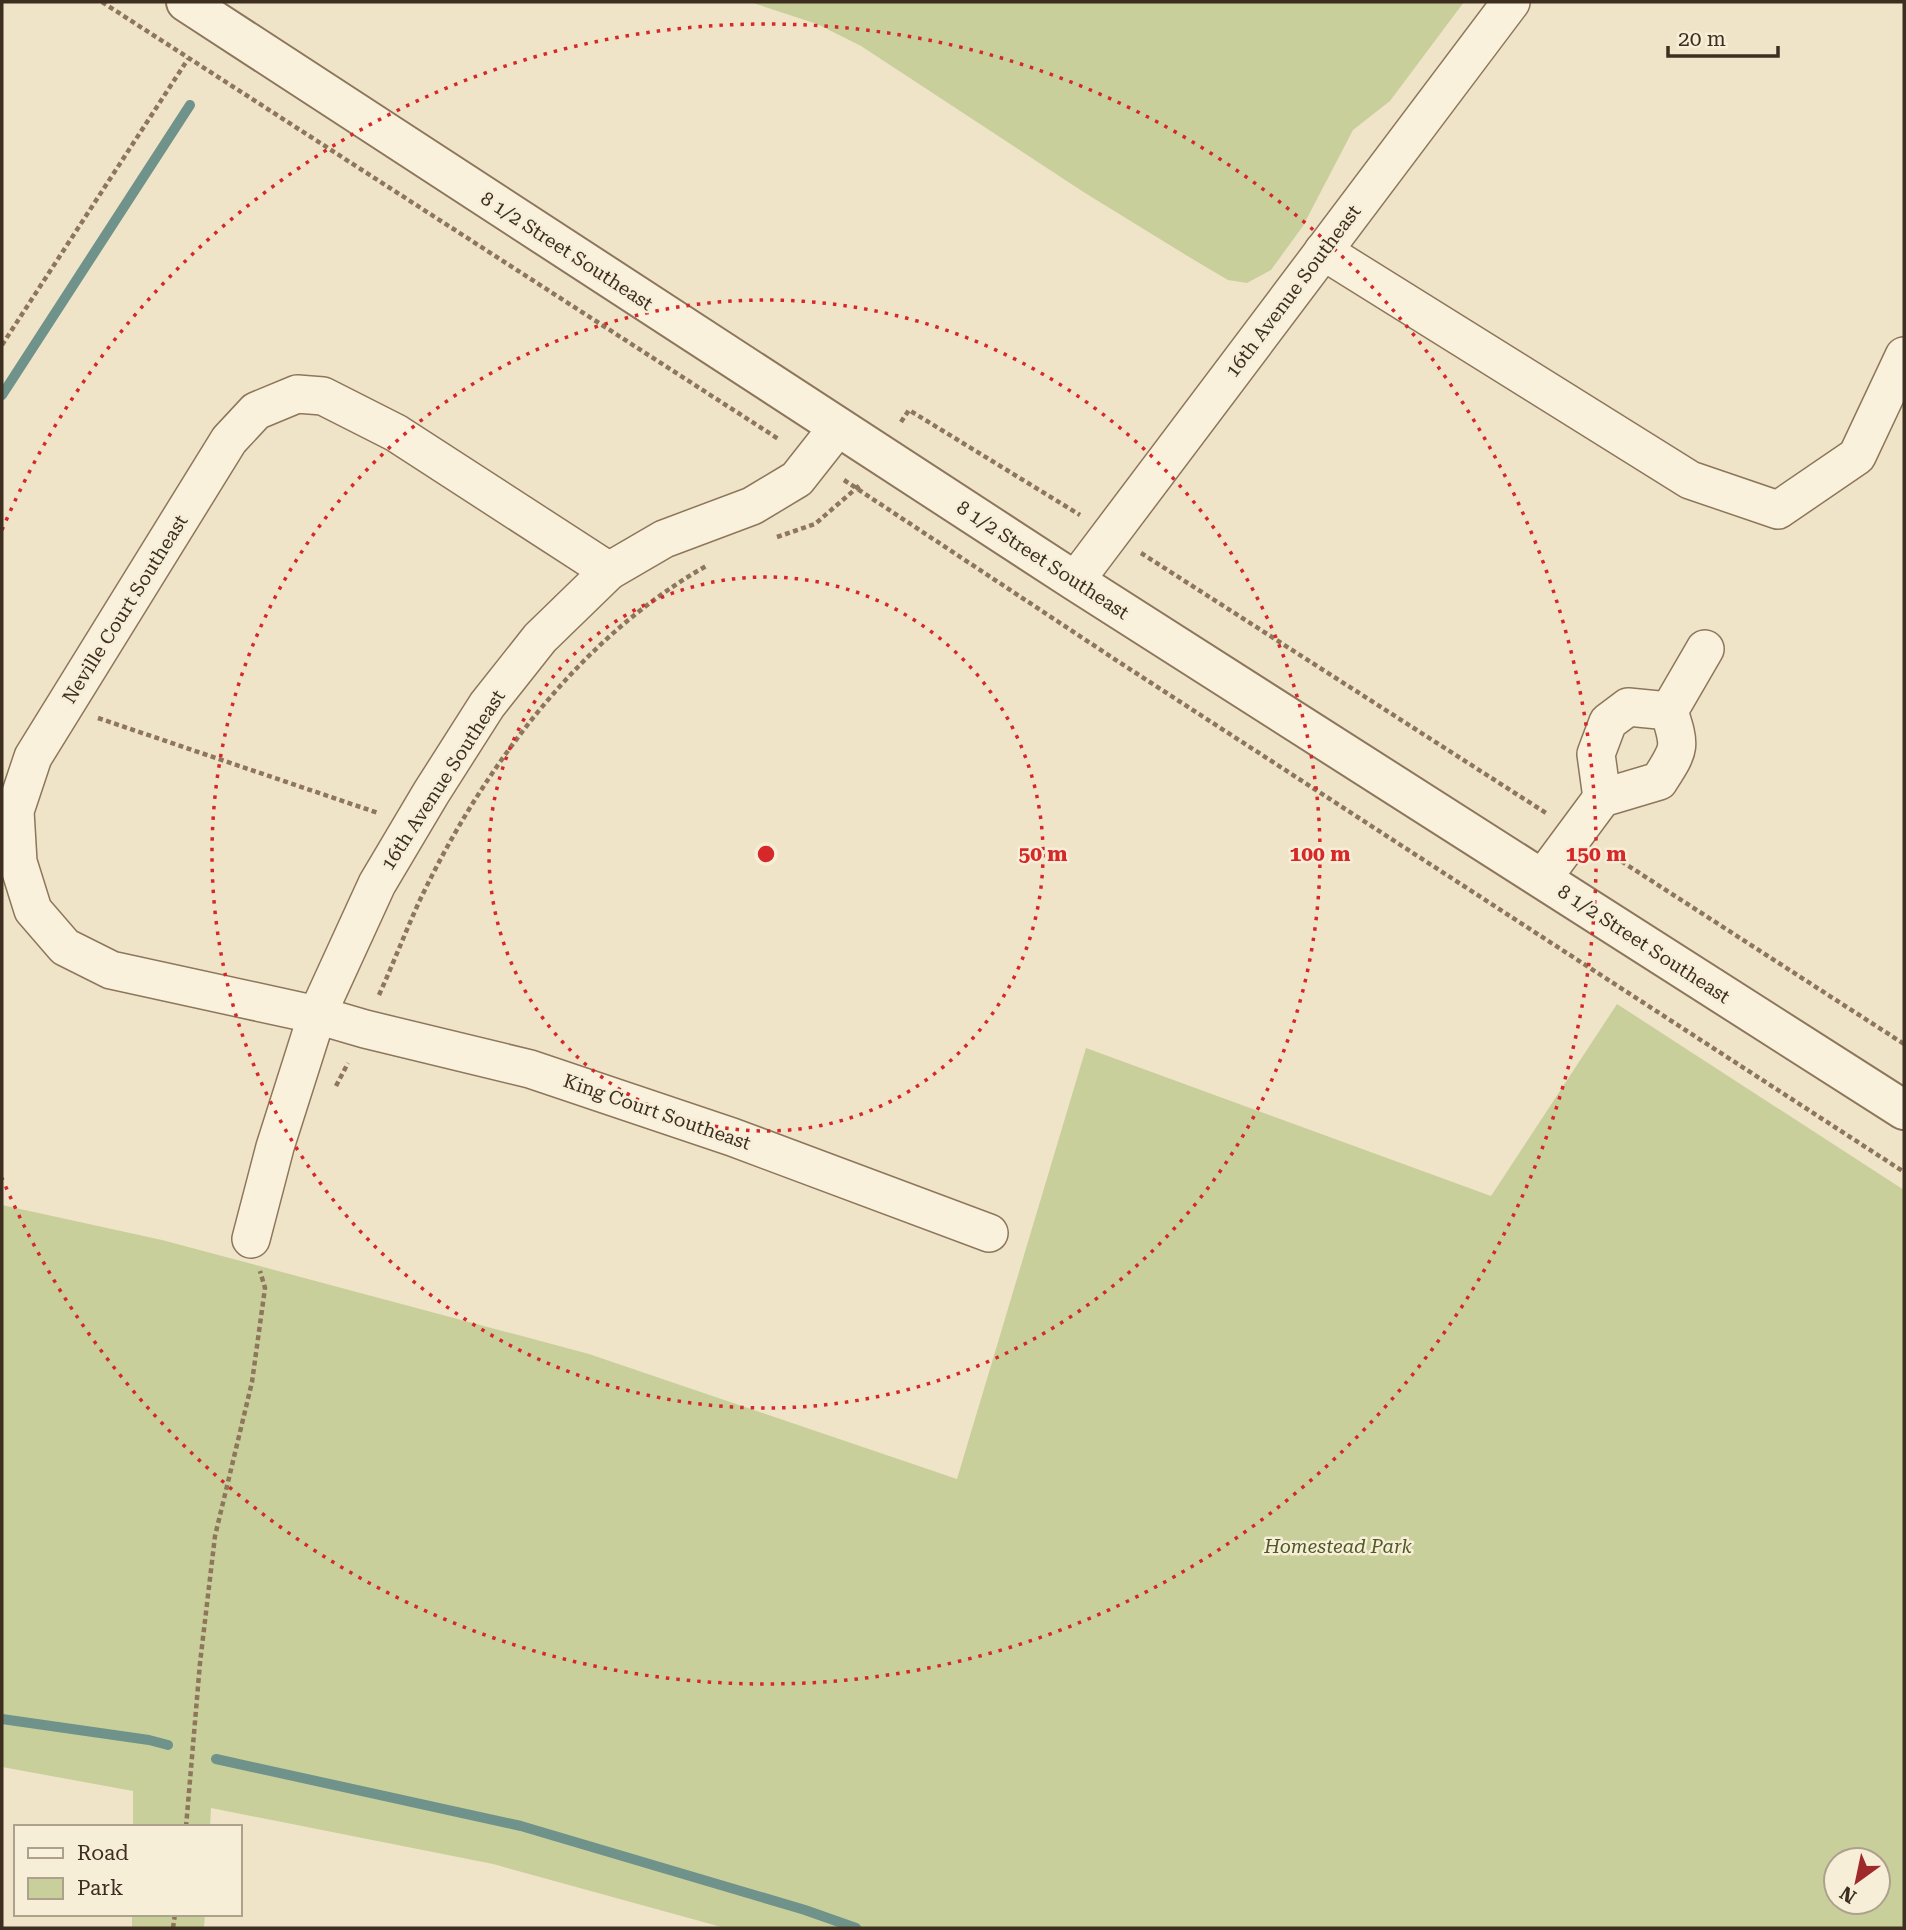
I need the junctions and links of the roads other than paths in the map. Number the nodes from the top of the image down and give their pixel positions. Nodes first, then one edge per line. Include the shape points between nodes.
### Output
1 (186, 2) edge
2 (1511, 2) edge
3 (1323, 251) junction
4 (1904, 356) edge
5 (838, 427) junction
6 (608, 571) junction
7 (1075, 581) junction
8 (1705, 649) dead end
9 (1669, 711) junction
10 (1602, 798) junction
11 (1542, 879) junction
12 (317, 1015) junction
13 (1904, 1110) edge
14 (989, 1233) dead end
15 (251, 1239) road end

1 - 5 street, 8 1/2 Street Southeast
2 - 3 street, 16th Avenue Southeast
3 - 4 street via 1690,481 1778,510 1857,456
3 - 7 street, 16th Avenue Southeast
5 - 6 street, 16th Avenue Southeast via 797,479 752,506 664,539
5 - 7 street, 8 1/2 Street Southeast
6 - 12 street, 16th Avenue Southeast via 540,638 487,705 377,884
6 - 12 street, Neville Court Southeast via 396,432 323,396 298,394 256,411 229,440 33,757 15,811 19,862 33,910 65,947 111,970
7 - 11 street, 8 1/2 Street Southeast
8 - 9 street
9 - 10 street via 1679,742 1659,781
9 - 10 street via 1628,707 1608,722 1596,754
10 - 11 street
11 - 13 street, 8 1/2 Street Southeast
12 - 14 street, King Court Southeast via 530,1069 732,1137
12 - 15 street, 16th Avenue Southeast

